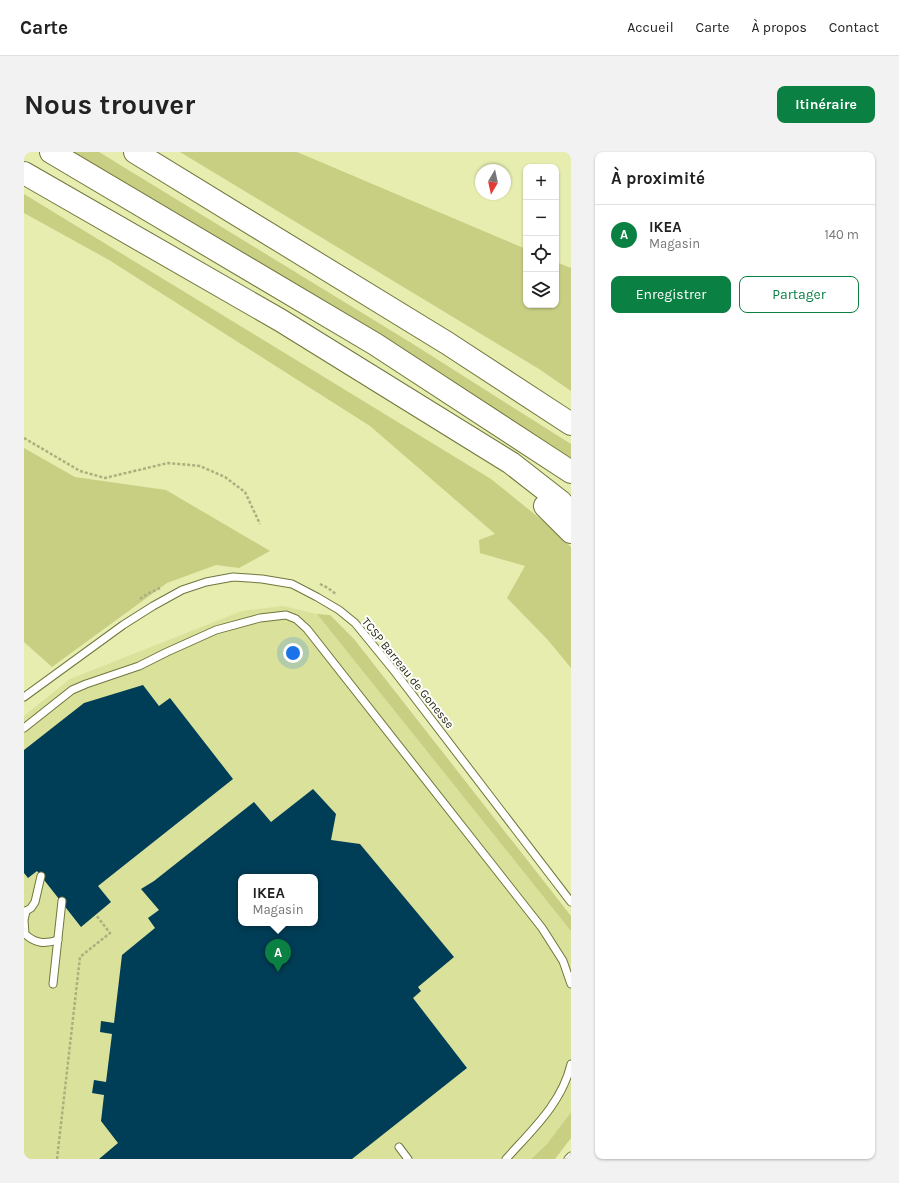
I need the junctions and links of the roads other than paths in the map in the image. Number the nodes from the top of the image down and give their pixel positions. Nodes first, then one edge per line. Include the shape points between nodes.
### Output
1 (51, 152) edge
2 (135, 152) edge
3 (24, 173) edge
4 (426, 411) junction
5 (571, 424) edge
6 (571, 472) edge
7 (571, 513) edge
8 (571, 532) edge
9 (24, 697) edge
10 (24, 728) edge
11 (41, 876) dead end
12 (62, 901) dead end
13 (571, 902) edge
14 (25, 911) edge
15 (58, 940) junction
16 (53, 984) dead end
17 (571, 984) edge
18 (571, 1064) edge
19 (399, 1147) dead end
20 (571, 1156) edge
21 (408, 1159) edge
22 (506, 1159) edge
23 (568, 1159) edge

1 - 6 highway via 375,344
2 - 5 highway via 446,343
3 - 4 highway via 280,320
4 - 7 highway via 511,462
4 - 8 highway via 457,442 547,507
9 - 13 lane, TCSP Barreau de Gonesse via 123,625 182,590 233,577 292,584 339,610 355,623
10 - 17 lane via 72,690 139,666 201,636 260,618 286,615 296,619 307,629 542,928 563,961
11 - 14 lane via 35,902
12 - 15 lane
14 - 15 lane via 25,934 32,940 47,943
15 - 16 lane
18 - 22 lane via 568,1078 557,1100
19 - 21 lane
20 - 23 lane

